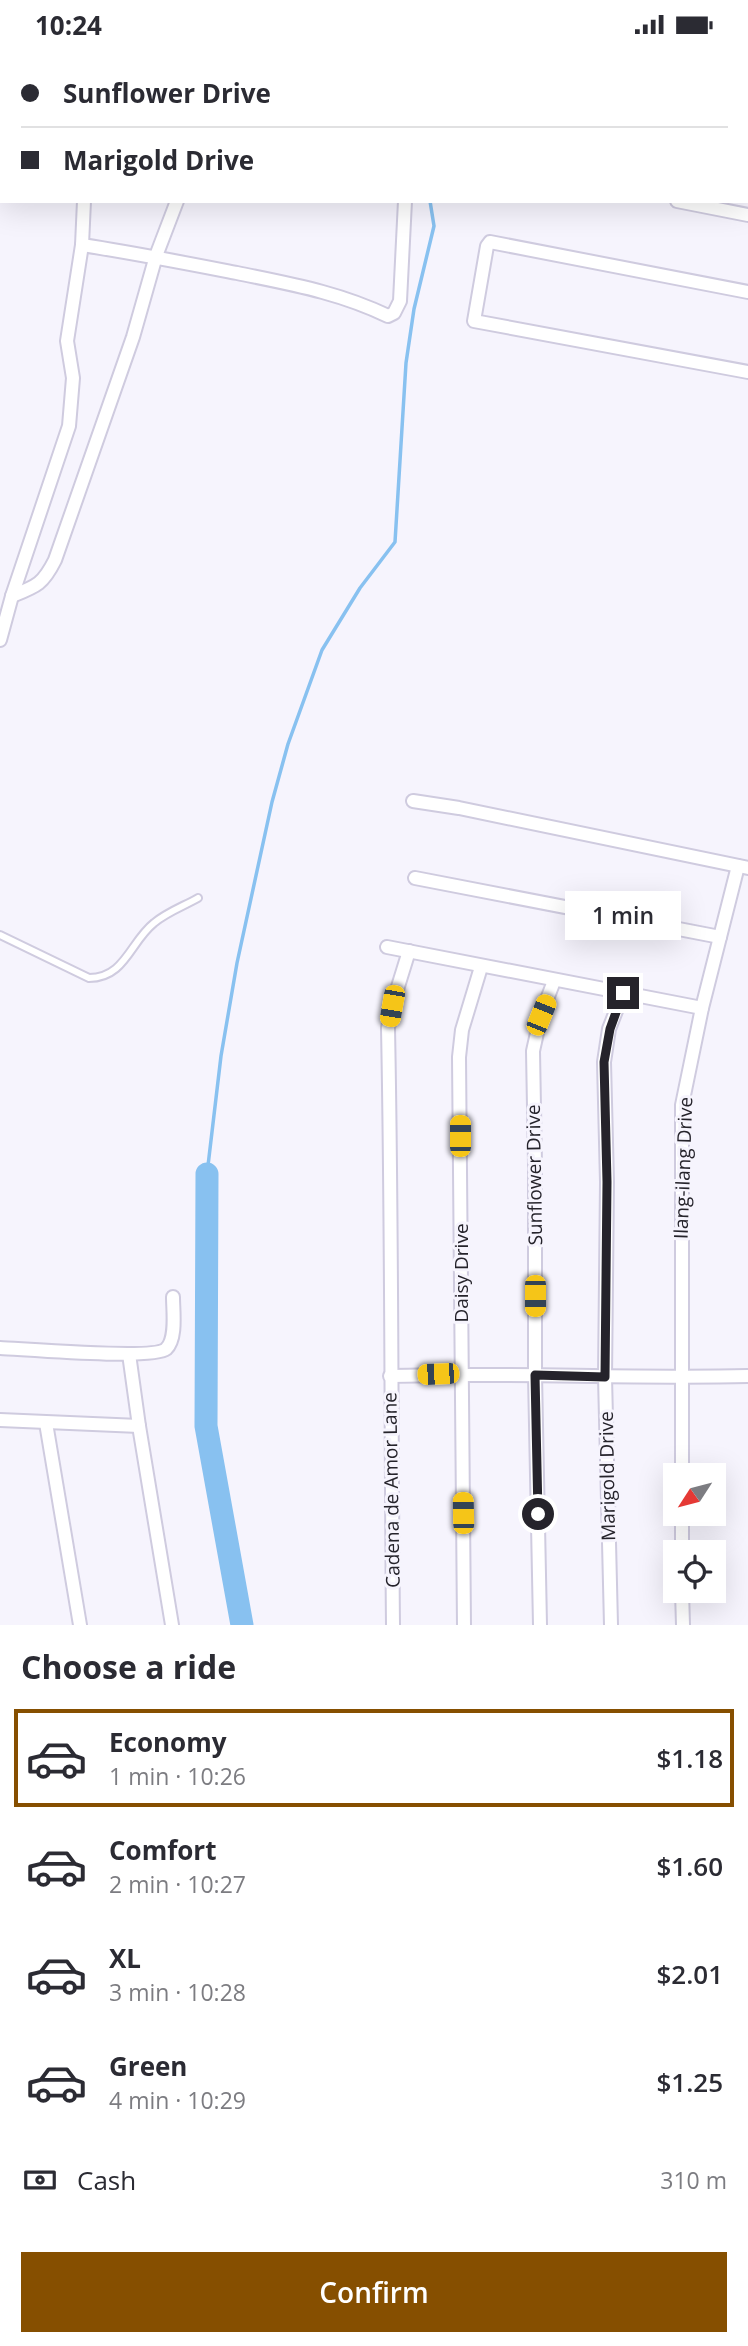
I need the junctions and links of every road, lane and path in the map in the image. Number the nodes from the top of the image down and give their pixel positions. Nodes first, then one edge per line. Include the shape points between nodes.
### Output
1 (84, 203) edge
2 (176, 203) edge
3 (405, 203) edge
4 (687, 203) edge
5 (748, 215) edge
6 (82, 245) junction
7 (156, 256) junction
8 (748, 292) edge
9 (748, 372) edge
10 (12, 596) junction
11 (4, 613) edge
12 (0, 640) edge
13 (413, 801) dead end
14 (743, 867) edge
15 (415, 877) dead end
16 (198, 898) dead end
17 (0, 935) edge
18 (720, 937) junction
19 (387, 947) dead end
20 (409, 951) junction
21 (481, 967) junction
22 (554, 981) junction
23 (623, 993) junction
24 (702, 1008) junction
25 (173, 1297) dead end
26 (0, 1348) edge
27 (129, 1354) junction
28 (462, 1374) junction
29 (535, 1375) junction
30 (390, 1376) junction
31 (748, 1376) edge
32 (605, 1377) junction
33 (681, 1377) junction
34 (0, 1420) edge
35 (46, 1423) junction
36 (139, 1426) junction
37 (682, 1463) edge
38 (682, 1603) edge
39 (80, 1625) edge
40 (172, 1625) edge
41 (393, 1625) edge
42 (464, 1625) edge
43 (540, 1625) edge
44 (611, 1625) edge
45 (682, 1625) edge

1 - 6 street
2 - 7 street
3 - 7 street via 400,301 388,316 323,291
4 - 5 street
6 - 7 street
6 - 10 street via 67,341 74,378 69,426
7 - 10 street via 133,337 55,560 47,578
8 - 9 street via 490,242 474,321
10 - 11 street
11 - 12 street
13 - 14 street
14 - 18 street, Ilang-ilang Drive
15 - 18 street
16 - 17 lane via 153,923 117,970 99,978 89,978
18 - 24 street, Ilang-ilang Drive
19 - 20 street
20 - 21 street
20 - 30 street via 388,1028
21 - 22 street
21 - 28 street, Daisy Drive via 462,1030 460,1057
22 - 23 street
22 - 29 street, Sunflower Drive via 533,1051
23 - 24 street
23 - 32 street, Marigold Drive via 604,1062
24 - 33 street, Ilang-ilang Drive via 682,1105
25 - 27 street via 170,1344 158,1353
26 - 27 street
27 - 36 street
28 - 29 street, Cadena de Amor Lane
28 - 30 street, Cadena de Amor Lane
28 - 42 street, Daisy Drive
29 - 32 street, Cadena de Amor Lane
29 - 43 street, Sunflower Drive
30 - 41 street, Cadena de Amor Lane
31 - 33 street, Cadena de Amor Lane
32 - 33 street, Cadena de Amor Lane
32 - 44 street, Marigold Drive
33 - 37 street, Ilang-ilang Drive
34 - 35 street
35 - 36 street
35 - 39 street
36 - 40 street
38 - 45 street

